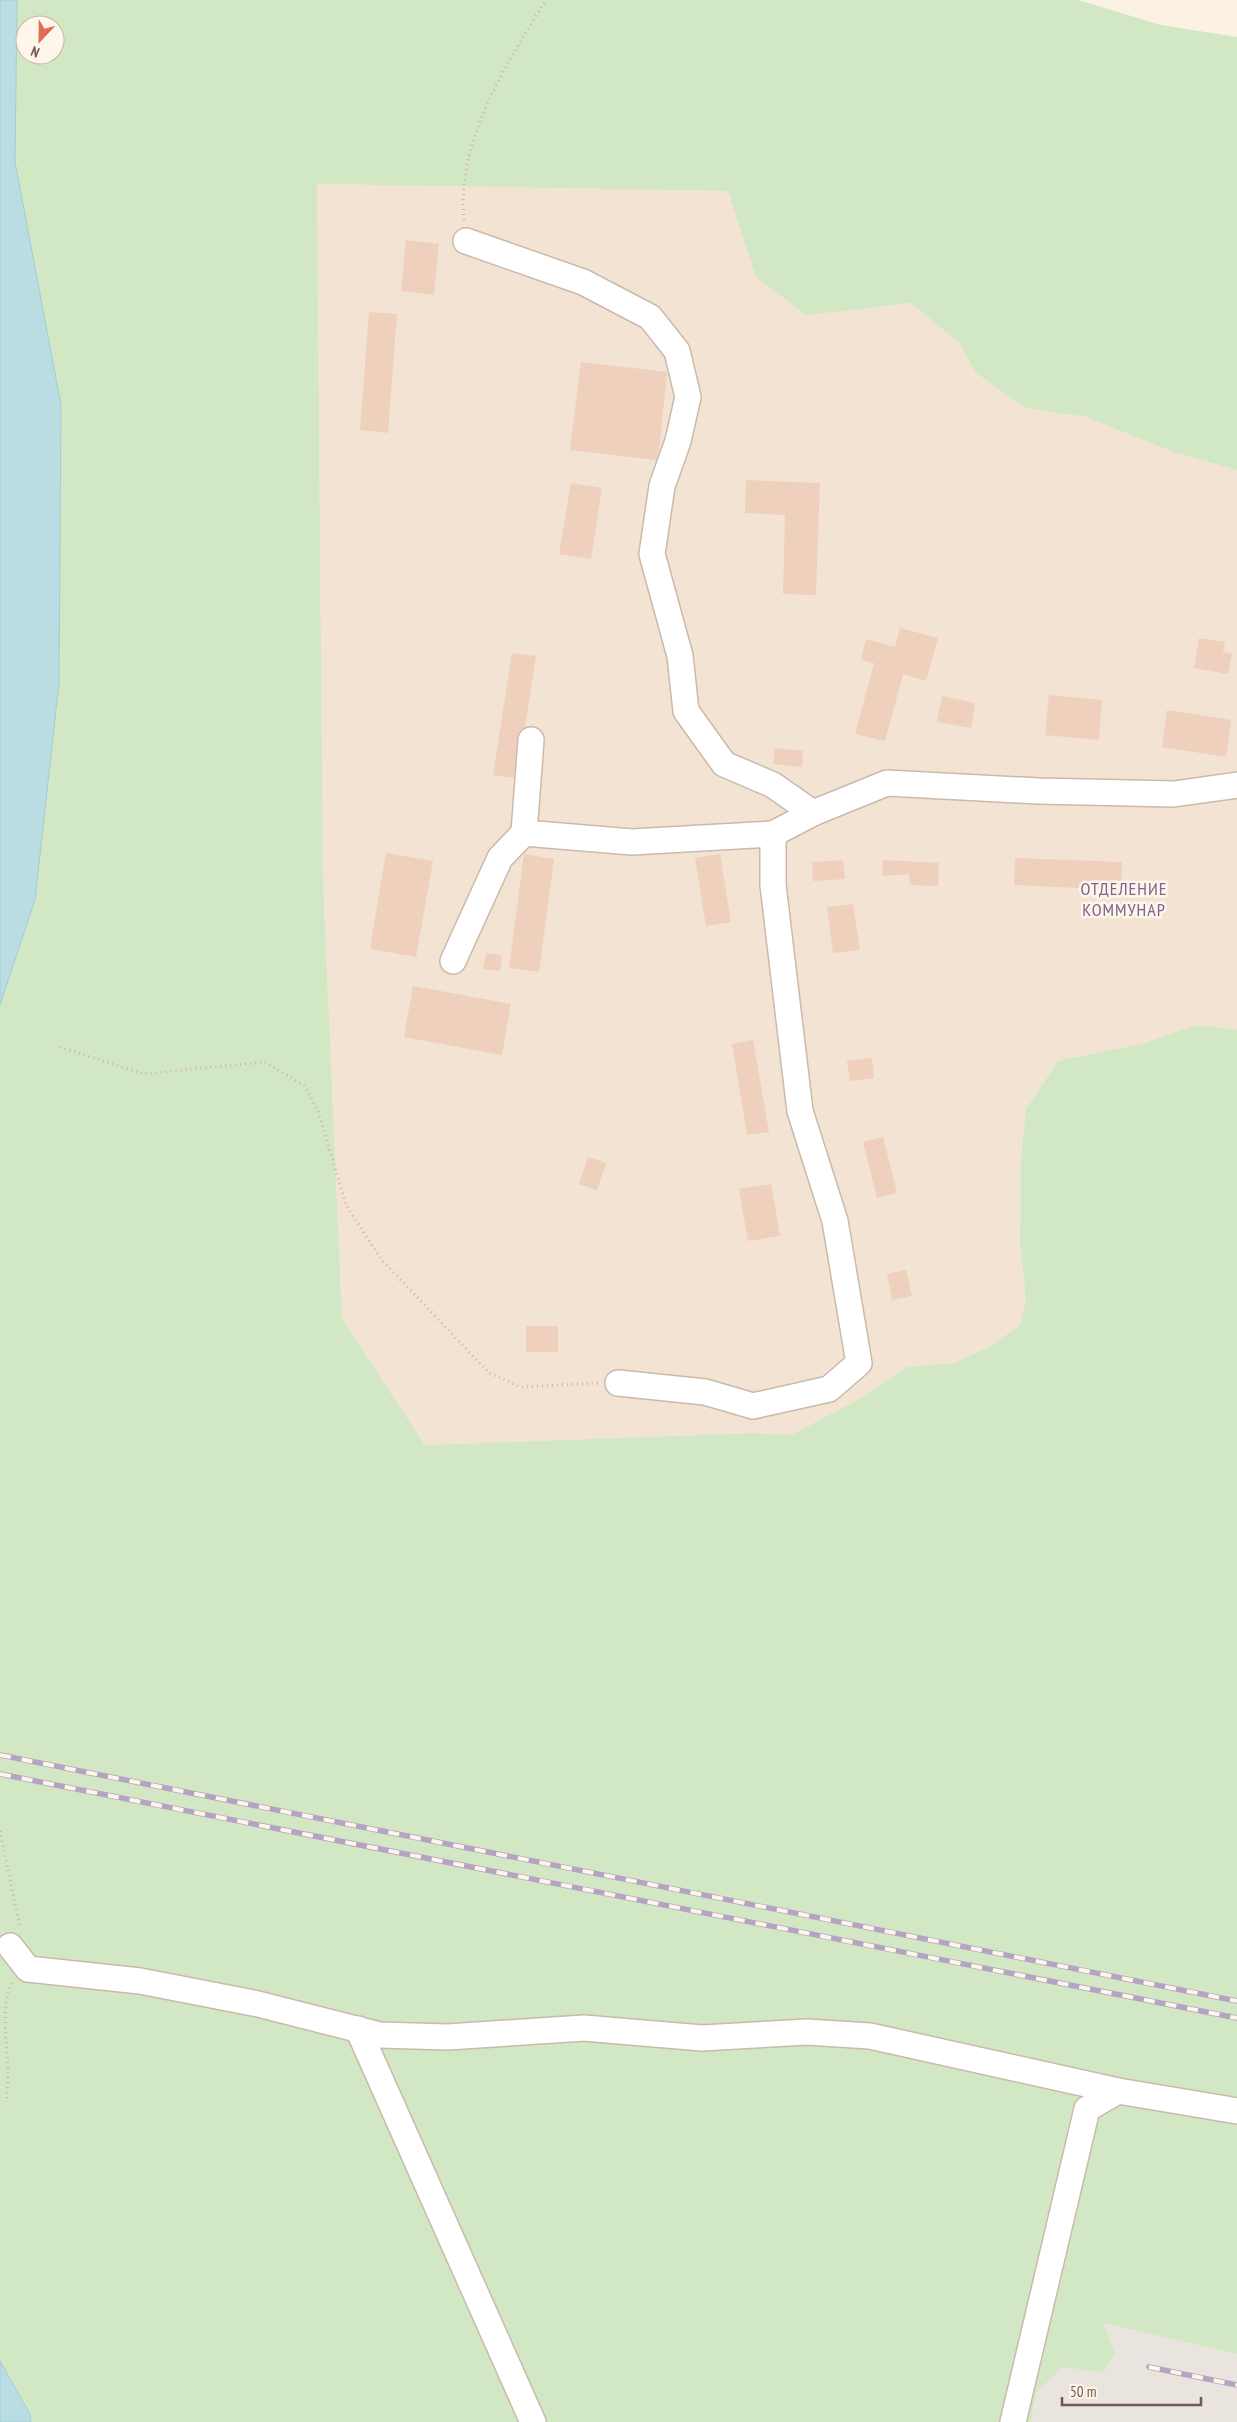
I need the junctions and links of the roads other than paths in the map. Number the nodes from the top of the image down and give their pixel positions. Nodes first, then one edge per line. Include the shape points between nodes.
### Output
1 (466, 241) road end
2 (531, 740) dead end
3 (1237, 785) edge
4 (813, 813) junction
5 (524, 833) junction
6 (773, 834) junction
7 (453, 961) dead end
8 (618, 1383) road end
9 (15, 1939) road end
10 (358, 2029) junction
11 (1118, 2091) junction
12 (1237, 2110) edge
13 (533, 2422) edge
14 (1013, 2422) edge

1 - 4 street via 583,282 650,318 677,351 688,397 678,441 662,486 652,554 680,656 686,711 724,764 773,785
2 - 5 street
3 - 4 street via 1174,794 887,783
4 - 6 street
5 - 6 street via 632,842
5 - 7 street via 500,858
6 - 8 street via 773,886 800,1111 834,1221 859,1363 829,1389 753,1406 705,1392
9 - 10 street via 28,1969 140,1981 258,2004
10 - 11 street via 380,2035 448,2037 584,2028 702,2038 807,2032 870,2036
10 - 13 street
11 - 12 street
11 - 14 street via 1087,2109

